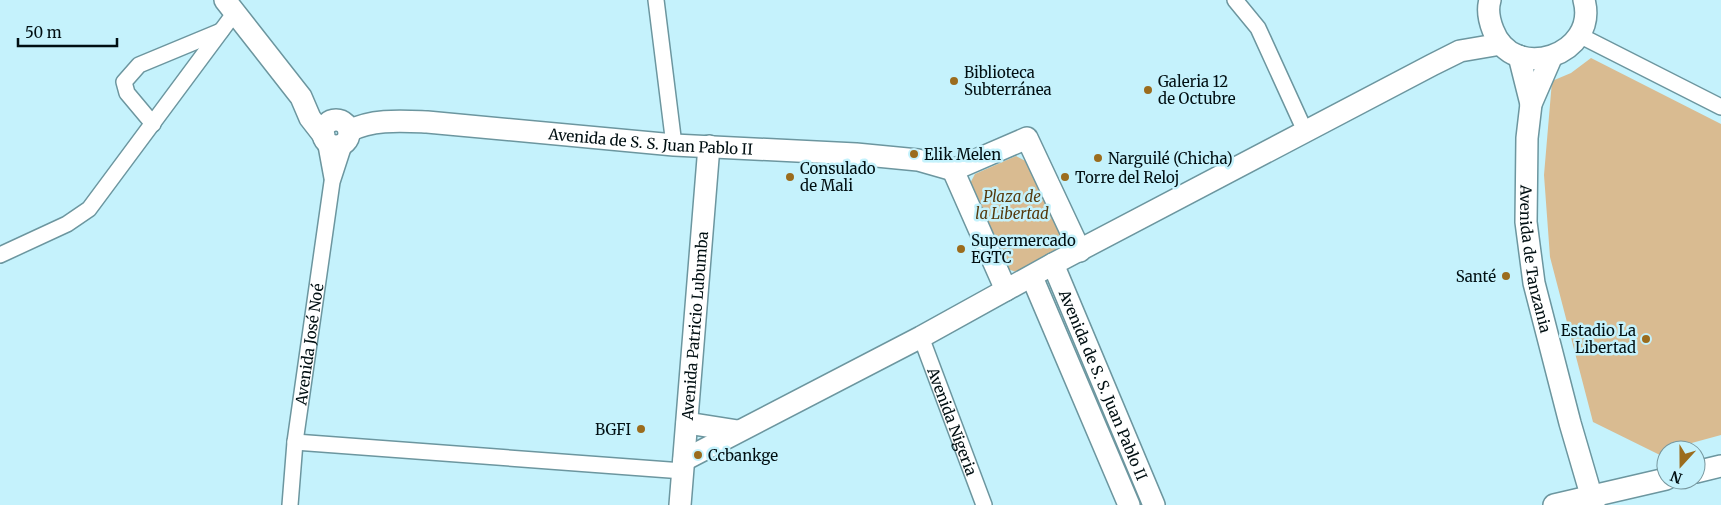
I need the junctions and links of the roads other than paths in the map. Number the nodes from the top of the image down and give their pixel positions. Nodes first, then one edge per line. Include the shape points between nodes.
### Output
1 (656, 0) edge
2 (1235, 0) edge
3 (1248, 0) edge
4 (1490, 0) edge
5 (1584, 0) edge
6 (231, 6) edge
7 (1252, 18) junction
8 (1490, 23) junction
9 (221, 31) junction
10 (1579, 35) junction
11 (1501, 44) junction
12 (1460, 51) junction
13 (1519, 56) junction
14 (1551, 58) junction
15 (1531, 104) junction
16 (1721, 107) edge
17 (153, 124) junction
18 (1305, 131) junction
19 (335, 134) junction
20 (674, 146) junction
21 (709, 146) junction
22 (953, 170) junction
23 (1080, 251) junction
24 (0, 255) edge
25 (1053, 264) junction
26 (1032, 277) junction
27 (1006, 290) junction
28 (921, 337) junction
29 (687, 423) junction
30 (738, 431) junction
31 (296, 442) junction
32 (683, 465) junction
33 (1721, 466) edge
34 (1706, 470) edge
35 (1656, 482) edge
36 (1593, 501) edge
37 (290, 505) edge
38 (680, 505) edge
39 (984, 505) edge
40 (1129, 505) edge
41 (1154, 505) edge
42 (1554, 505) edge

1 - 20 street
2 - 7 street
3 - 7 street
4 - 8 street
5 - 10 street via 1584,21
6 - 9 street
6 - 19 street via 301,97 310,118
7 - 18 street
8 - 11 street
8 - 12 street
9 - 17 street
9 - 17 street via 139,65 129,75 124,82 128,93
10 - 14 street
10 - 16 street
11 - 12 street
11 - 13 street
12 - 18 street
13 - 14 street via 1535,60
13 - 15 street, Avenida de Tanzania
14 - 15 street, Avenida de Tanzania
15 - 36 street, Avenida de Tanzania via 1527,138 1526,222 1534,283
17 - 24 street via 79,217
18 - 23 street
19 - 20 street, Avenida de S. S. Juan Pablo II via 364,124 401,121
19 - 31 street, Avenida José Noé via 332,182
20 - 21 street, Avenida de S. S. Juan Pablo II
21 - 22 street, Avenida de S. S. Juan Pablo II via 918,160
21 - 29 street, Avenida Patricio Lubumba
22 - 23 street via 1027,138
22 - 27 street
23 - 25 street
25 - 26 street
25 - 41 street, Avenida de S. S. Juan Pablo II
26 - 27 street
26 - 40 street, Avenida de S. S. Juan Pablo II
27 - 28 street
28 - 30 street
28 - 39 street, Avenida Nigeria
29 - 30 street
29 - 32 street, Avenida Patricio Lubumba
30 - 32 street
31 - 32 street
31 - 37 street, Avenida José Noé
32 - 38 street, Avenida Patricio Lubumba
33 - 34 street
35 - 36 street
36 - 42 street

